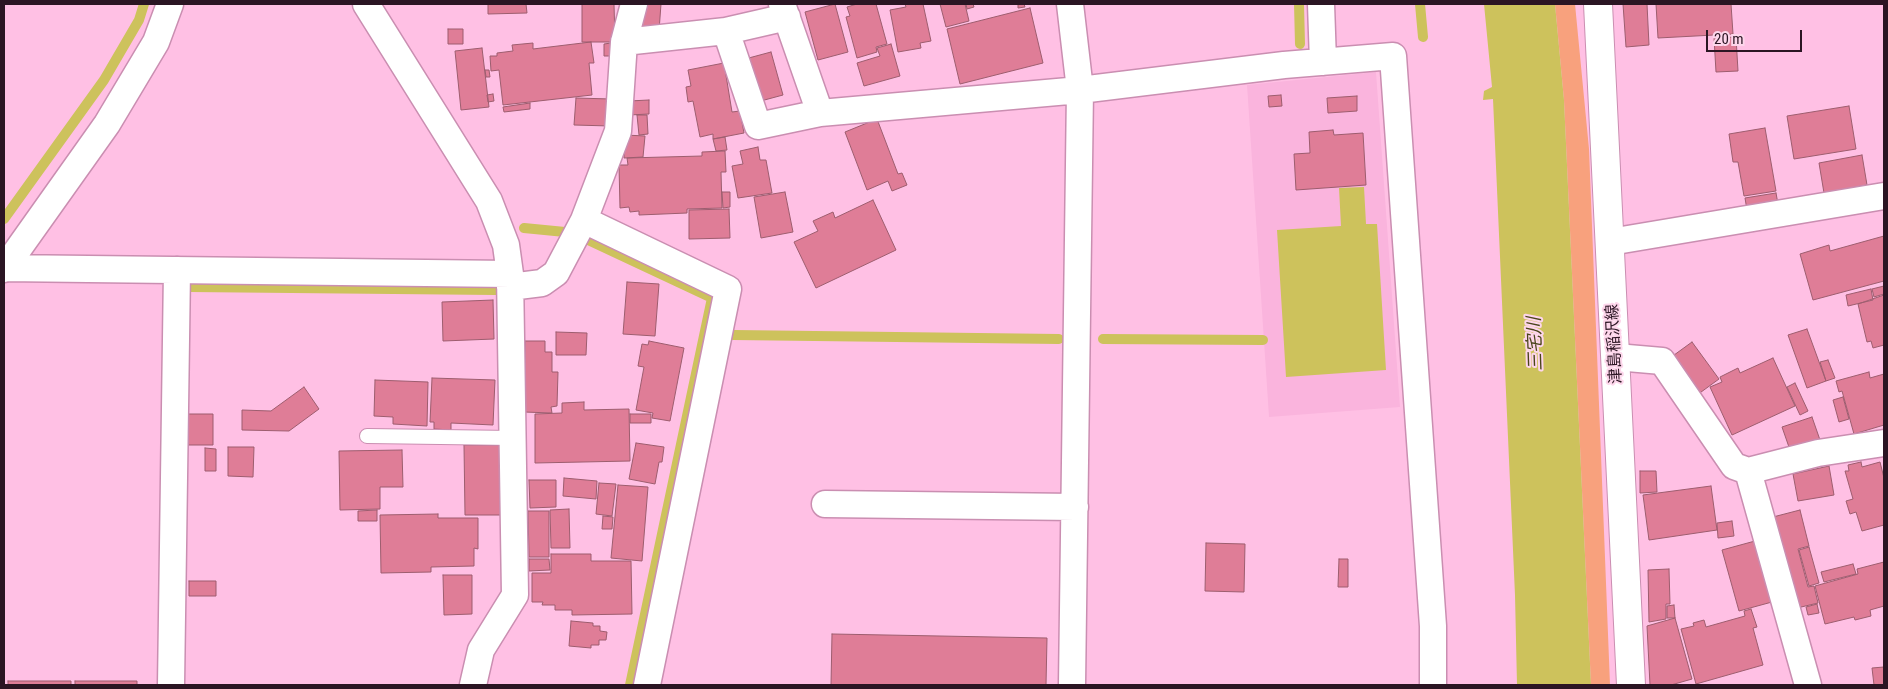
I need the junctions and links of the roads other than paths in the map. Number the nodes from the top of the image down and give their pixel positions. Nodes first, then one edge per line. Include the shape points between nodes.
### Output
1 (170, 4) edge
2 (366, 4) edge
3 (634, 4) edge
4 (1070, 4) edge
5 (1321, 4) edge
6 (1598, 4) edge
7 (784, 11) edge
8 (726, 31) junction
9 (624, 42) junction
10 (1323, 62) junction
11 (1080, 90) junction
12 (820, 113) junction
13 (1884, 196) edge
14 (584, 220) junction
15 (1610, 242) junction
16 (4, 269) edge
17 (177, 270) junction
18 (510, 281) junction
19 (1616, 357) junction
20 (367, 436) dead end
21 (513, 438) junction
22 (1884, 443) edge
23 (1748, 472) junction
24 (825, 504) dead end
25 (1075, 507) junction
26 (171, 685) edge
27 (472, 685) edge
28 (647, 685) edge
29 (1072, 685) edge
30 (1433, 685) edge
31 (1631, 685) edge
32 (1808, 685) edge

1 - 16 street via 156,42 107,124
2 - 18 street via 489,201 506,244
3 - 9 street
4 - 11 street
5 - 10 street
6 - 15 main road, 津島稲沢線
7 - 8 street
7 - 12 street
8 - 9 street
8 - 12 street via 758,126
9 - 14 street via 618,131
10 - 11 street
10 - 30 street via 1393,56 1433,626
11 - 12 street
11 - 25 street
13 - 15 street
14 - 18 street via 556,273 542,283
14 - 28 street via 728,289
15 - 19 main road, 津島稲沢線
16 - 17 street
17 - 18 street
17 - 26 street
18 - 21 street
19 - 23 street via 1662,361 1734,466
19 - 31 main road, 津島稲沢線
20 - 21 lane
21 - 27 street via 515,595 481,650
22 - 23 street via 1818,452
23 - 32 street
24 - 25 street
25 - 29 street

